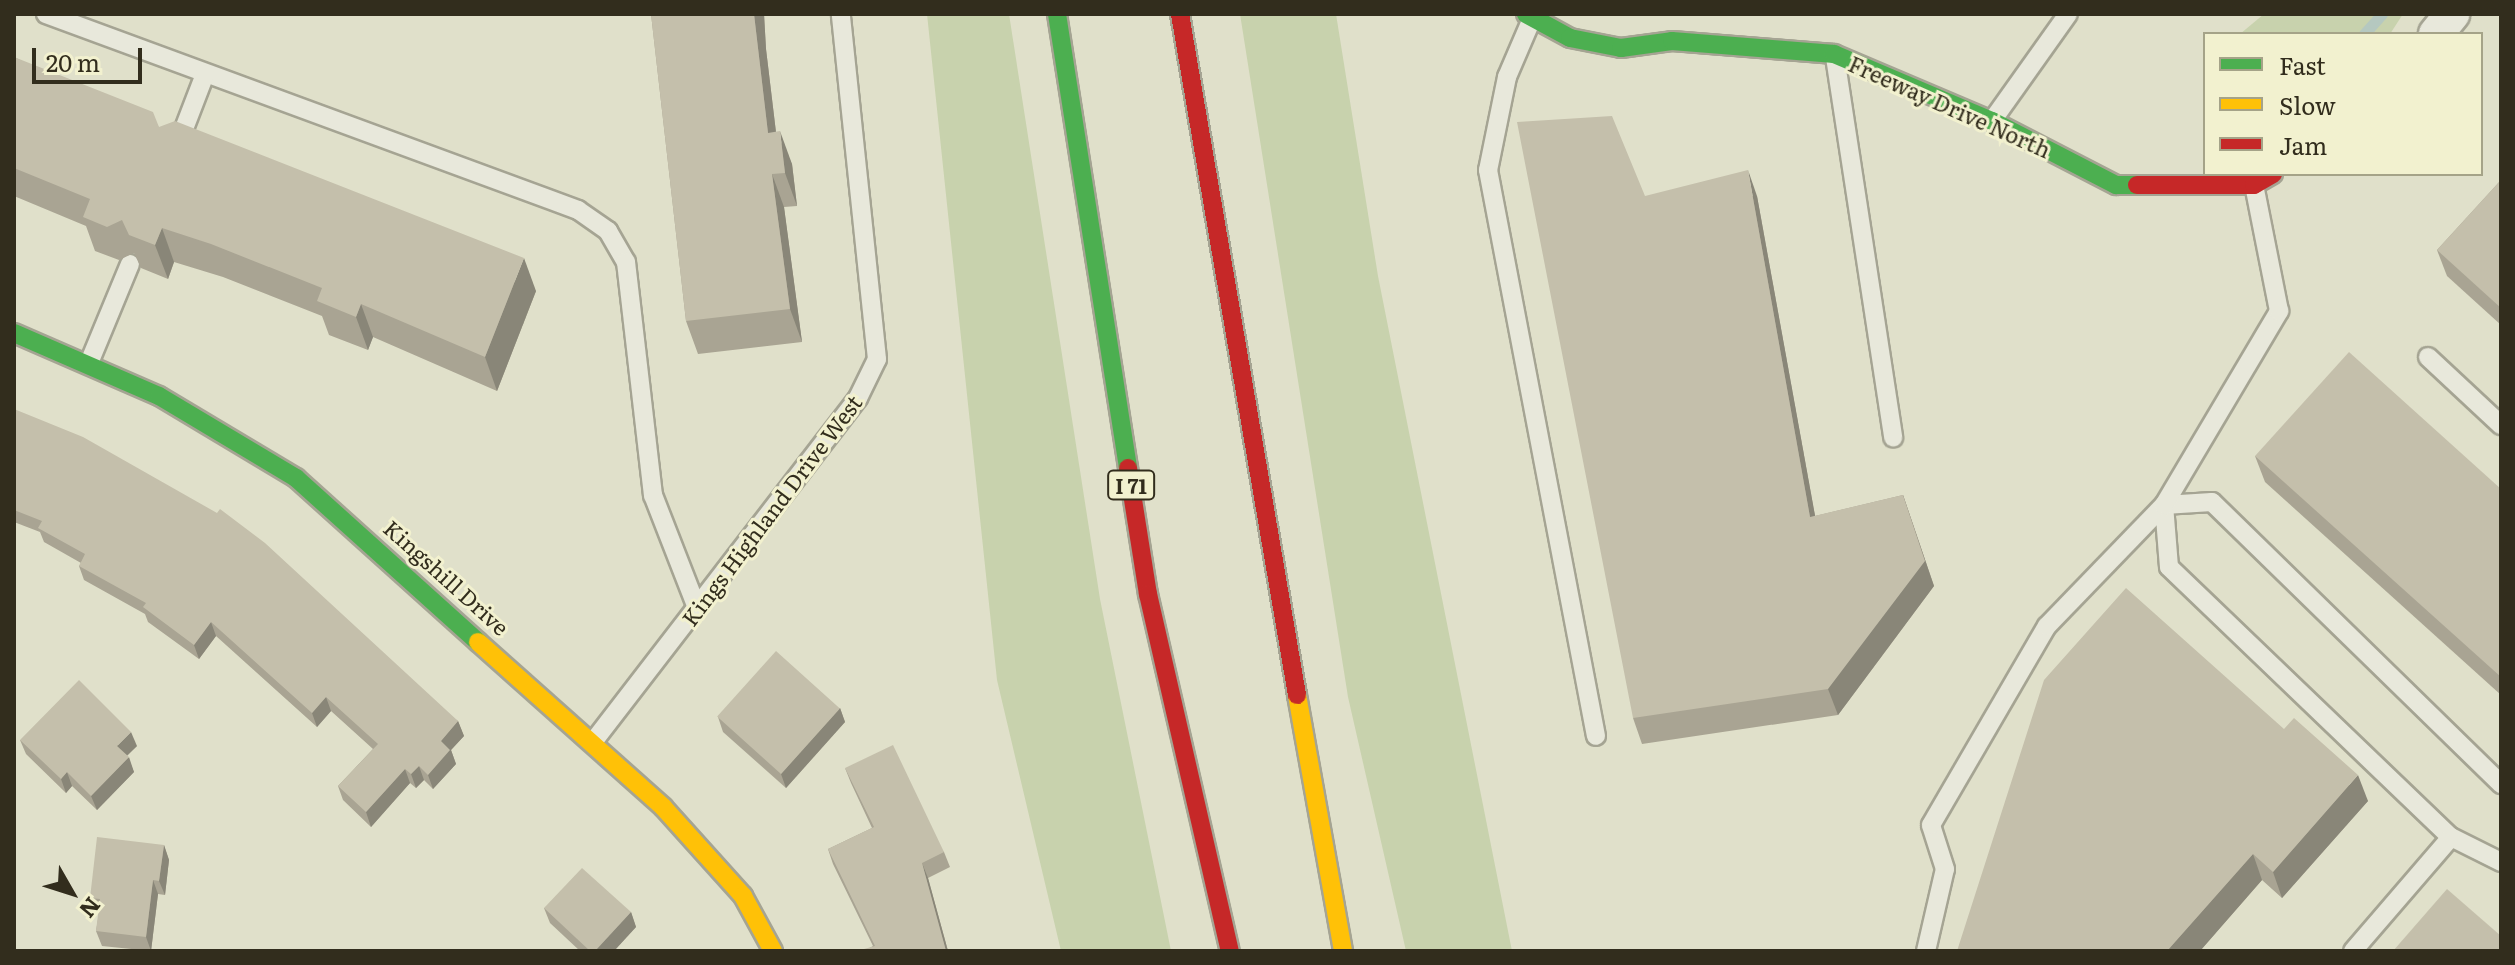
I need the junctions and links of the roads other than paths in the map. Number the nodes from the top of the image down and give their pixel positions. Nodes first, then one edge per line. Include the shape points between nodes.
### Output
1 (46, 14) edge
2 (841, 14) edge
3 (1057, 14) edge
4 (1180, 14) edge
5 (1585, 14) edge
6 (2068, 14) edge
7 (2452, 14) edge
8 (1529, 17) edge
9 (2438, 32) edge
10 (1597, 43) junction
11 (1834, 54) junction
12 (205, 74) junction
13 (1992, 121) junction
14 (176, 149) edge
15 (2270, 176) edge
16 (2254, 185) junction
17 (130, 264) edge
18 (14, 333) edge
19 (2428, 357) dead end
20 (89, 363) junction
21 (2501, 425) edge
22 (1893, 438) dead end
23 (2164, 505) junction
24 (697, 608) junction
25 (1596, 736) dead end
26 (593, 742) junction
27 (2501, 784) edge
28 (2451, 837) junction
29 (2501, 862) edge
30 (773, 951) edge
31 (1230, 951) edge
32 (1343, 951) edge
33 (1926, 951) edge
34 (2353, 951) edge

1 - 12 lane
2 - 24 lane, Kings Highland Drive West via 877,359 858,398
3 - 31 main road, I 71 via 1148,594
4 - 32 main road via 1227,310
5 - 10 lane
6 - 13 lane
7 - 9 street
8 - 10 main road, Freeway Drive North via 1570,38
8 - 25 lane via 1507,77 1488,170
10 - 11 main road, Freeway Drive North via 1621,48 1672,41
11 - 13 main road, Freeway Drive North
11 - 22 lane
12 - 14 lane
12 - 24 lane via 578,210 608,231 626,262 653,495
13 - 16 main road, Freeway Drive North via 2116,185
15 - 16 main road
16 - 23 lane via 2279,311
17 - 20 lane
18 - 20 main road, Kingshill Drive
19 - 21 lane
20 - 26 main road, Kingshill Drive via 159,396 296,478
23 - 27 lane via 2212,502
23 - 28 lane via 2169,567
23 - 33 lane via 2047,626 1931,825 1945,869
24 - 26 lane, Kings Highland Drive West
26 - 30 main road, Kingshill Drive via 706,851 743,896
28 - 29 lane
28 - 34 lane

